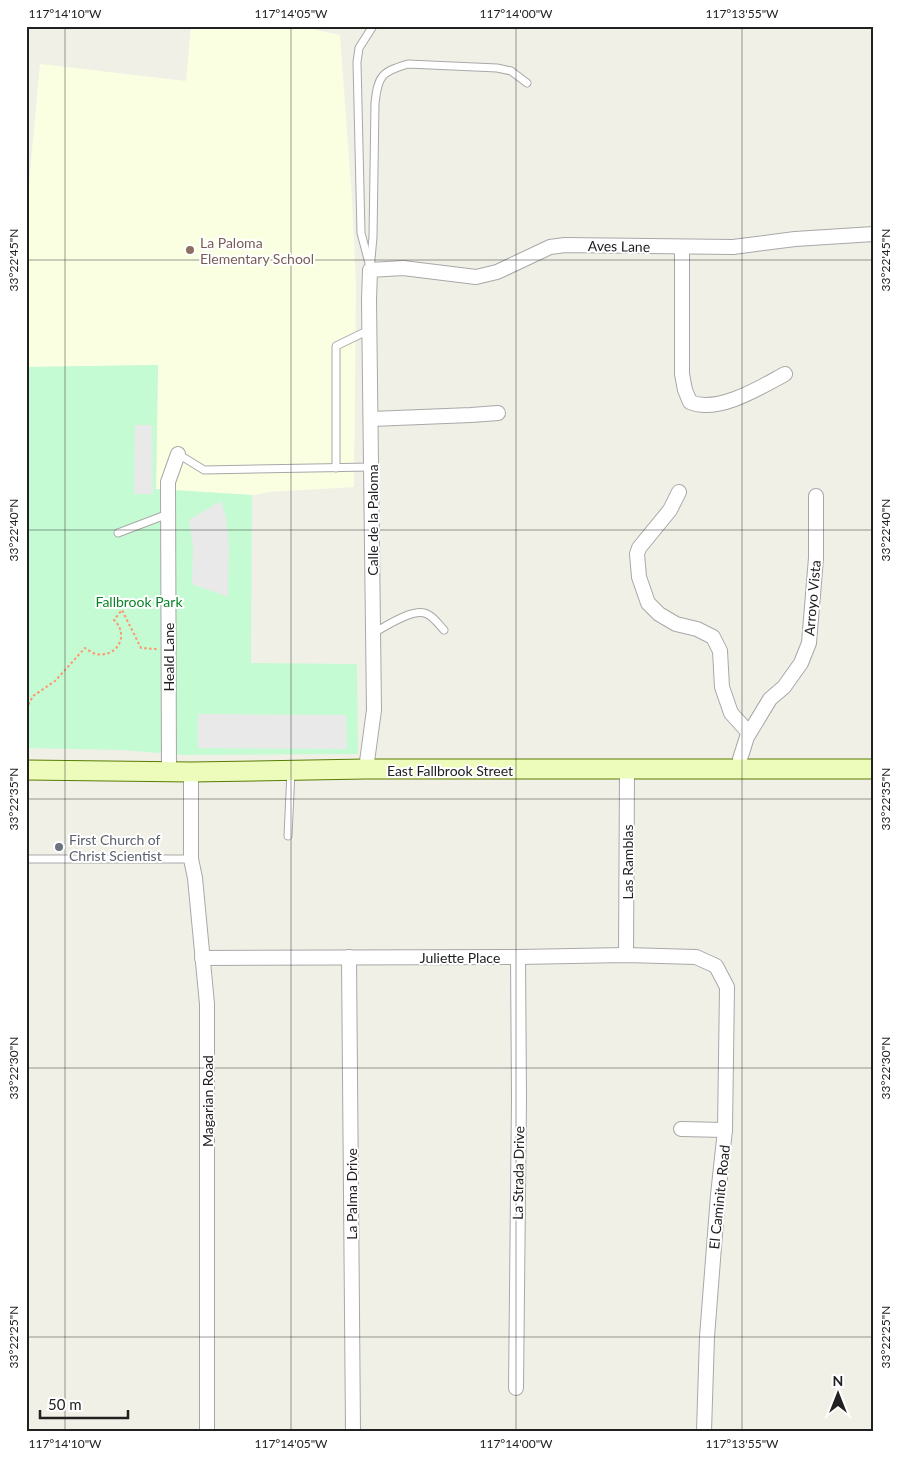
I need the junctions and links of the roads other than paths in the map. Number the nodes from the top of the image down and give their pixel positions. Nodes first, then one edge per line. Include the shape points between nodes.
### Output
1 (372, 26) edge
2 (527, 83) dead end
3 (874, 234) edge
4 (682, 247) junction
5 (370, 270) junction
6 (370, 330) junction
7 (785, 374) dead end
8 (498, 412) dead end
9 (371, 419) junction
10 (178, 454) joint
11 (372, 467) junction
12 (336, 468) junction
13 (679, 492) dead end
14 (816, 496) dead end
15 (168, 514) junction
16 (118, 534) dead end
17 (444, 630) dead end
18 (373, 634) junction
19 (749, 733) junction
20 (366, 769) junction
21 (740, 769) junction
22 (874, 769) edge
23 (26, 770) edge
24 (291, 770) junction
25 (627, 770) junction
26 (169, 772) junction
27 (191, 772) junction
28 (288, 836) dead end
29 (191, 859) junction
30 (26, 860) edge
31 (626, 955) junction
32 (350, 957) junction
33 (518, 957) junction
34 (202, 958) junction
35 (716, 966) joint
36 (681, 1130) dead end
37 (726, 1130) junction
38 (516, 1388) dead end
39 (207, 1431) edge
40 (353, 1431) edge
41 (704, 1431) edge

1 - 5 lane via 359,48 357,62 360,233
2 - 5 lane via 511,71 497,68 408,64 383,75 377,84 375,103
3 - 4 street, Aves Lane via 733,247
4 - 5 street, Aves Lane via 550,247 497,272 476,277 403,268
4 - 7 street via 682,374 690,402 714,404 733,399
5 - 6 street, Calle de la Paloma
6 - 9 street, Calle de la Paloma
6 - 12 lane via 336,346
8 - 9 street
9 - 11 street, Calle de la Paloma
10 - 12 lane via 204,470
10 - 15 street, Heald Lane via 168,482
11 - 12 lane
11 - 18 street, Calle de la Paloma
13 - 19 street via 670,510 639,548 639,577 648,603 659,614 676,624 713,637 720,651 722,687 732,713
14 - 19 street, Arroyo Vista via 816,558 808,643 801,663 784,687 770,699
15 - 16 lane
15 - 26 street, Heald Lane
17 - 18 lane via 430,615 419,612
18 - 20 street, Calle de la Paloma via 374,710
19 - 21 street, Arroyo Vista
20 - 24 main road, East Fallbrook Street
20 - 25 main road, East Fallbrook Street
21 - 22 main road, East Fallbrook Street
21 - 25 main road, East Fallbrook Street
23 - 26 main road, East Fallbrook Street
24 - 27 main road, East Fallbrook Street
24 - 28 lane
25 - 31 street, Las Ramblas
26 - 27 main road, East Fallbrook Street
27 - 29 street, Magarian Road
29 - 30 lane
29 - 34 street, Magarian Road via 196,878
31 - 33 street, Juliette Place
31 - 35 street, Juliette Place via 696,957
32 - 33 street, Juliette Place
32 - 34 street, Juliette Place
32 - 40 street, La Palma Drive
33 - 38 street, La Strada Drive
34 - 39 street, Magarian Road via 207,1004
35 - 37 street, El Caminito Road via 727,987
36 - 37 street
37 - 41 street, El Caminito Road via 707,1337

